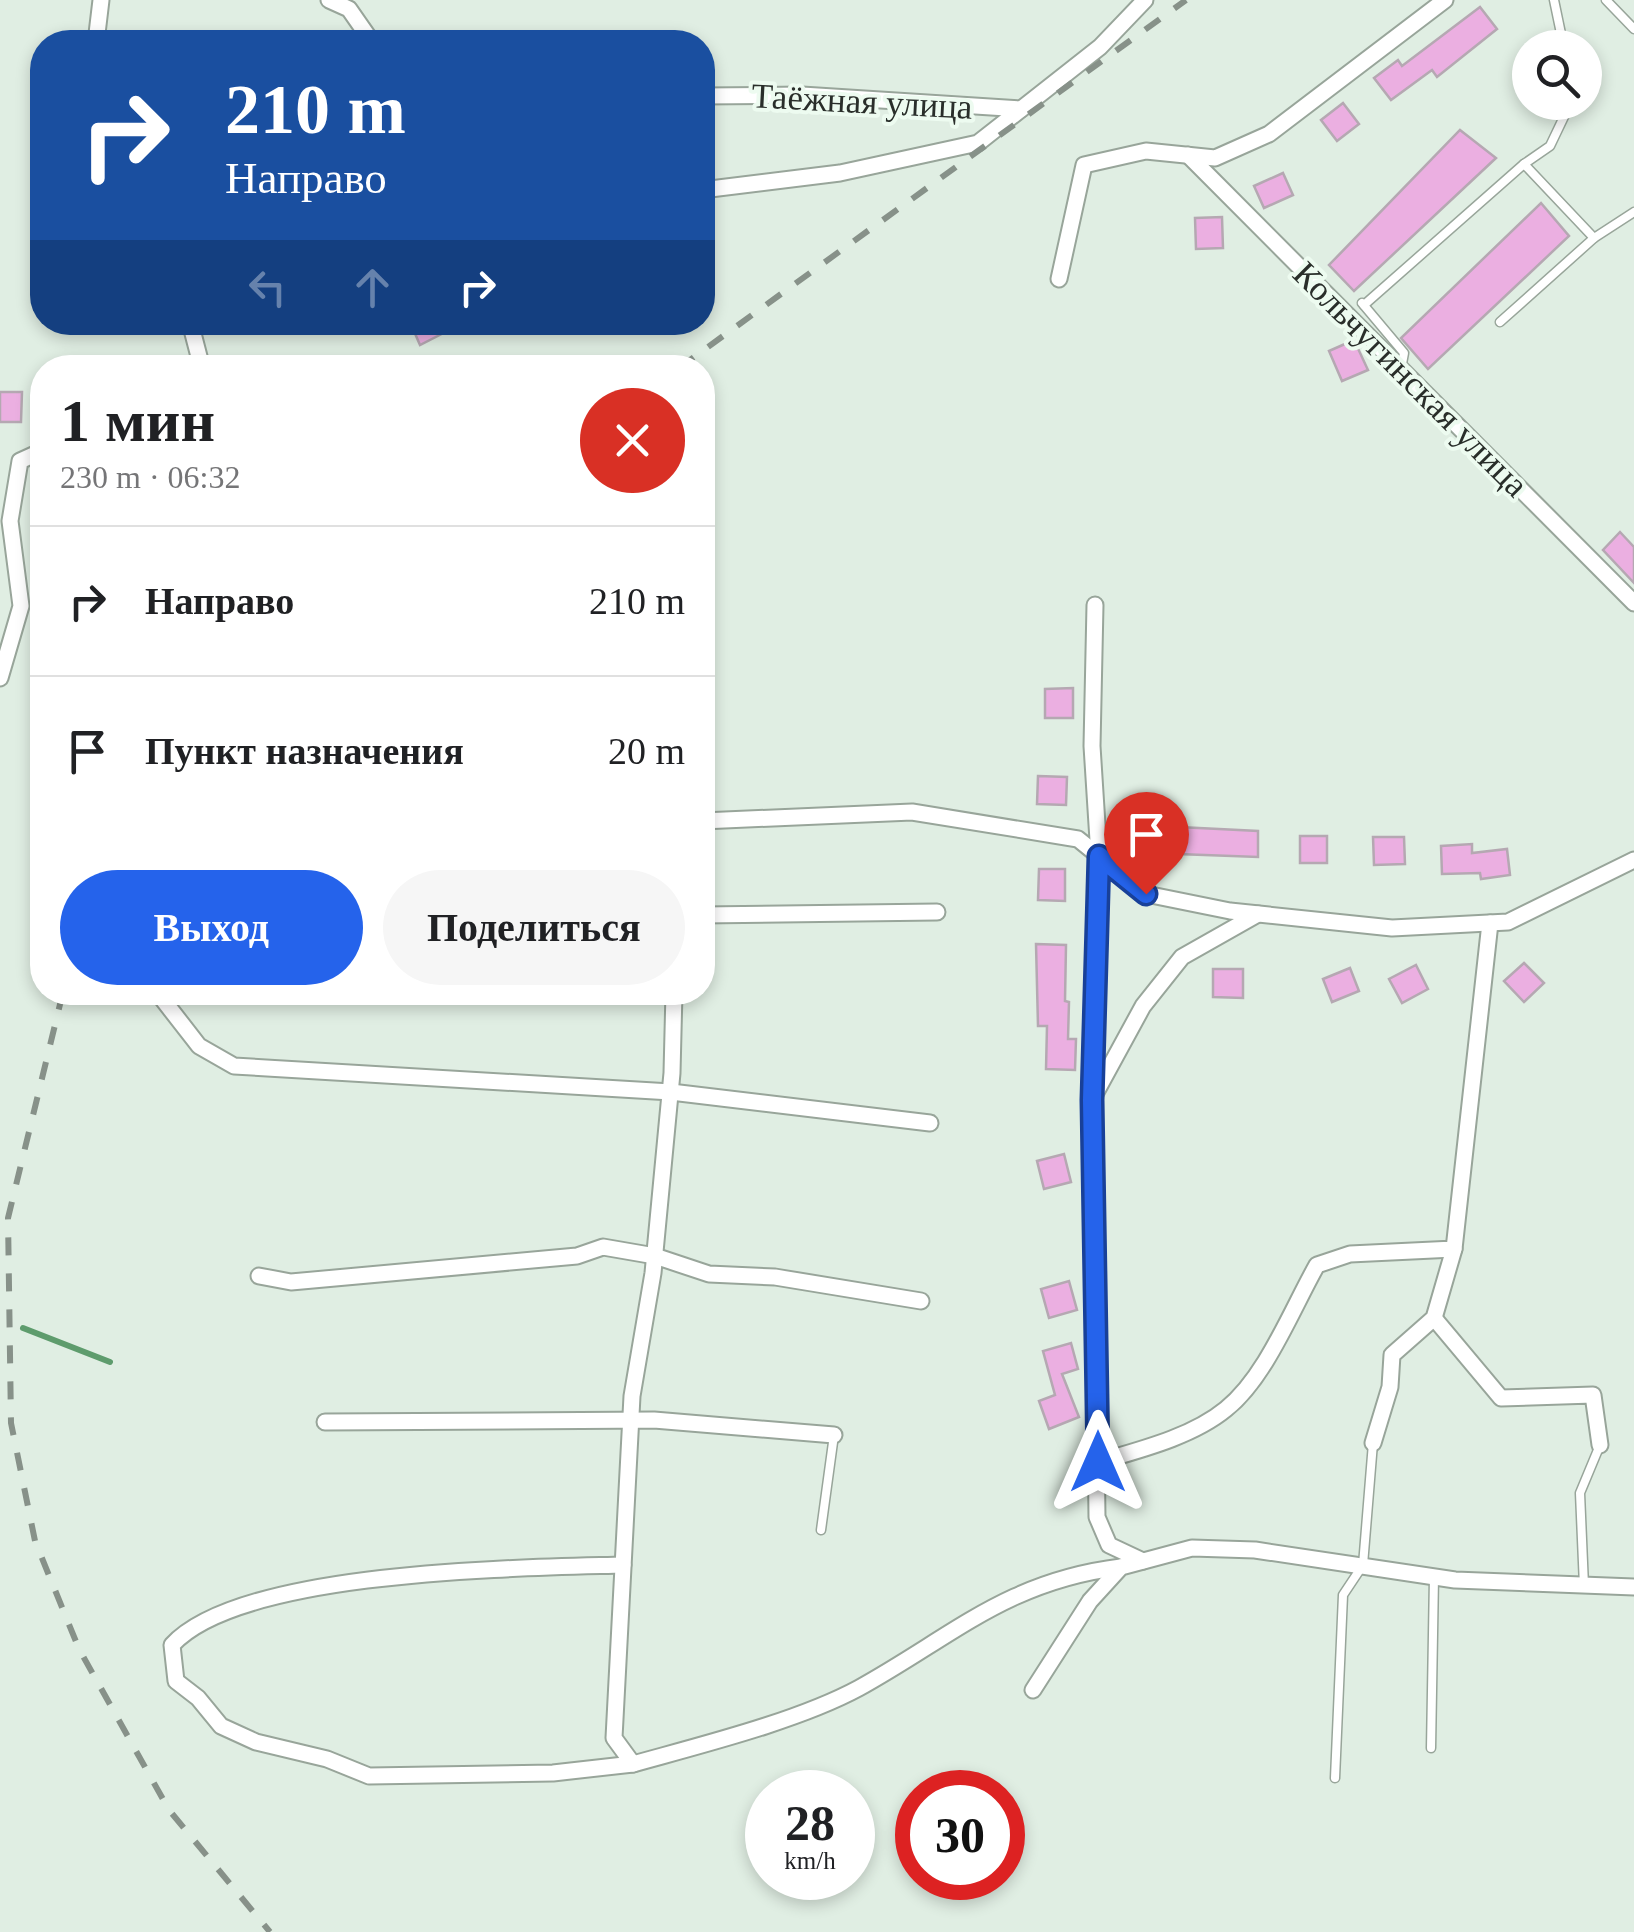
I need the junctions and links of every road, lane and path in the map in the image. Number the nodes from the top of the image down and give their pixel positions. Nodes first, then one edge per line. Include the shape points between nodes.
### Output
1 (102, 0) edge
2 (329, 0) edge
3 (1146, 0) edge
4 (1446, 0) edge
5 (1554, 0) edge
6 (1606, 0) edge
7 (1634, 29) edge
8 (98, 30) edge
9 (364, 30) edge
10 (1560, 30) edge
11 (715, 96) edge
12 (1021, 109) junction
13 (1562, 120) edge
14 (1188, 155) junction
15 (1524, 164) junction
16 (715, 188) edge
17 (1634, 212) edge
18 (1594, 238) junction
19 (1059, 279) dead end
20 (1500, 322) dead end
21 (1401, 369) junction
22 (30, 456) edge
23 (1634, 602) edge
24 (1095, 605) dead end
25 (0, 678) edge
26 (715, 820) edge
27 (1099, 856) junction
28 (1634, 860) edge
29 (937, 912) dead end
30 (1258, 914) junction
31 (715, 915) edge
32 (1490, 923) junction
33 (167, 1005) edge
34 (673, 1005) edge
35 (670, 1092) junction
36 (1092, 1100) junction
37 (930, 1123) dead end
38 (1454, 1248) junction
39 (655, 1256) junction
40 (259, 1276) dead end
41 (921, 1300) dead end
42 (1434, 1318) junction
43 (630, 1421) junction
44 (325, 1422) dead end
45 (834, 1435) joint
46 (1372, 1443) joint
47 (1600, 1445) joint
48 (1098, 1462) junction
49 (821, 1530) dead end
50 (1143, 1561) junction
51 (623, 1565) junction
52 (1363, 1565) junction
53 (1122, 1567) junction
54 (1434, 1577) junction
55 (1584, 1586) junction
56 (1634, 1587) edge
57 (1032, 1690) dead end
58 (1431, 1748) dead end
59 (633, 1764) junction
60 (1335, 1778) dead end

1 - 8 street
2 - 9 street via 349,9
3 - 12 street via 1100,47
4 - 14 street via 1269,134 1215,158
5 - 10 lane
6 - 7 lane
11 - 12 street, Таёжная улица
12 - 16 street via 978,144 840,173
13 - 15 lane via 1550,146
14 - 19 street via 1146,150 1084,164
14 - 21 street, Кольчугинская улица
15 - 18 lane
15 - 21 lane via 1363,304 1404,354
17 - 18 lane
18 - 20 lane
21 - 23 street, Кольчугинская улица
22 - 25 street via 20,461 10,521 21,606
24 - 27 street via 1092,746
26 - 27 street via 912,812 1078,838
27 - 30 street via 1146,894
27 - 36 street
28 - 32 street via 1508,922
29 - 31 street
30 - 32 street via 1392,928
30 - 36 street via 1182,957 1144,1006
32 - 38 street
33 - 35 street via 198,1046 234,1066
34 - 35 street
35 - 37 street
35 - 39 street
36 - 48 street
38 - 42 street
38 - 48 street via 1350,1254 1317,1265 1282,1333 1226,1410 1158,1444
39 - 40 street via 603,1246 577,1256 291,1282
39 - 41 street via 709,1274
39 - 43 street
42 - 46 street via 1392,1354 1390,1386
42 - 47 street via 1502,1398 1594,1395
43 - 44 street
43 - 45 street
43 - 51 street
45 - 49 lane
46 - 52 lane
47 - 55 lane via 1580,1494
48 - 50 street via 1097,1517 1110,1546
50 - 52 street via 1192,1548
50 - 53 street
51 - 59 street via 614,1738
51 - 59 street via 452,1570 292,1592 190,1626 172,1645 176,1682 221,1726 369,1776 553,1773
52 - 54 street
52 - 60 lane via 1343,1595
53 - 57 street via 1090,1602
53 - 59 street via 1010,1595 856,1689 721,1740
54 - 55 street
54 - 58 lane
55 - 56 street

